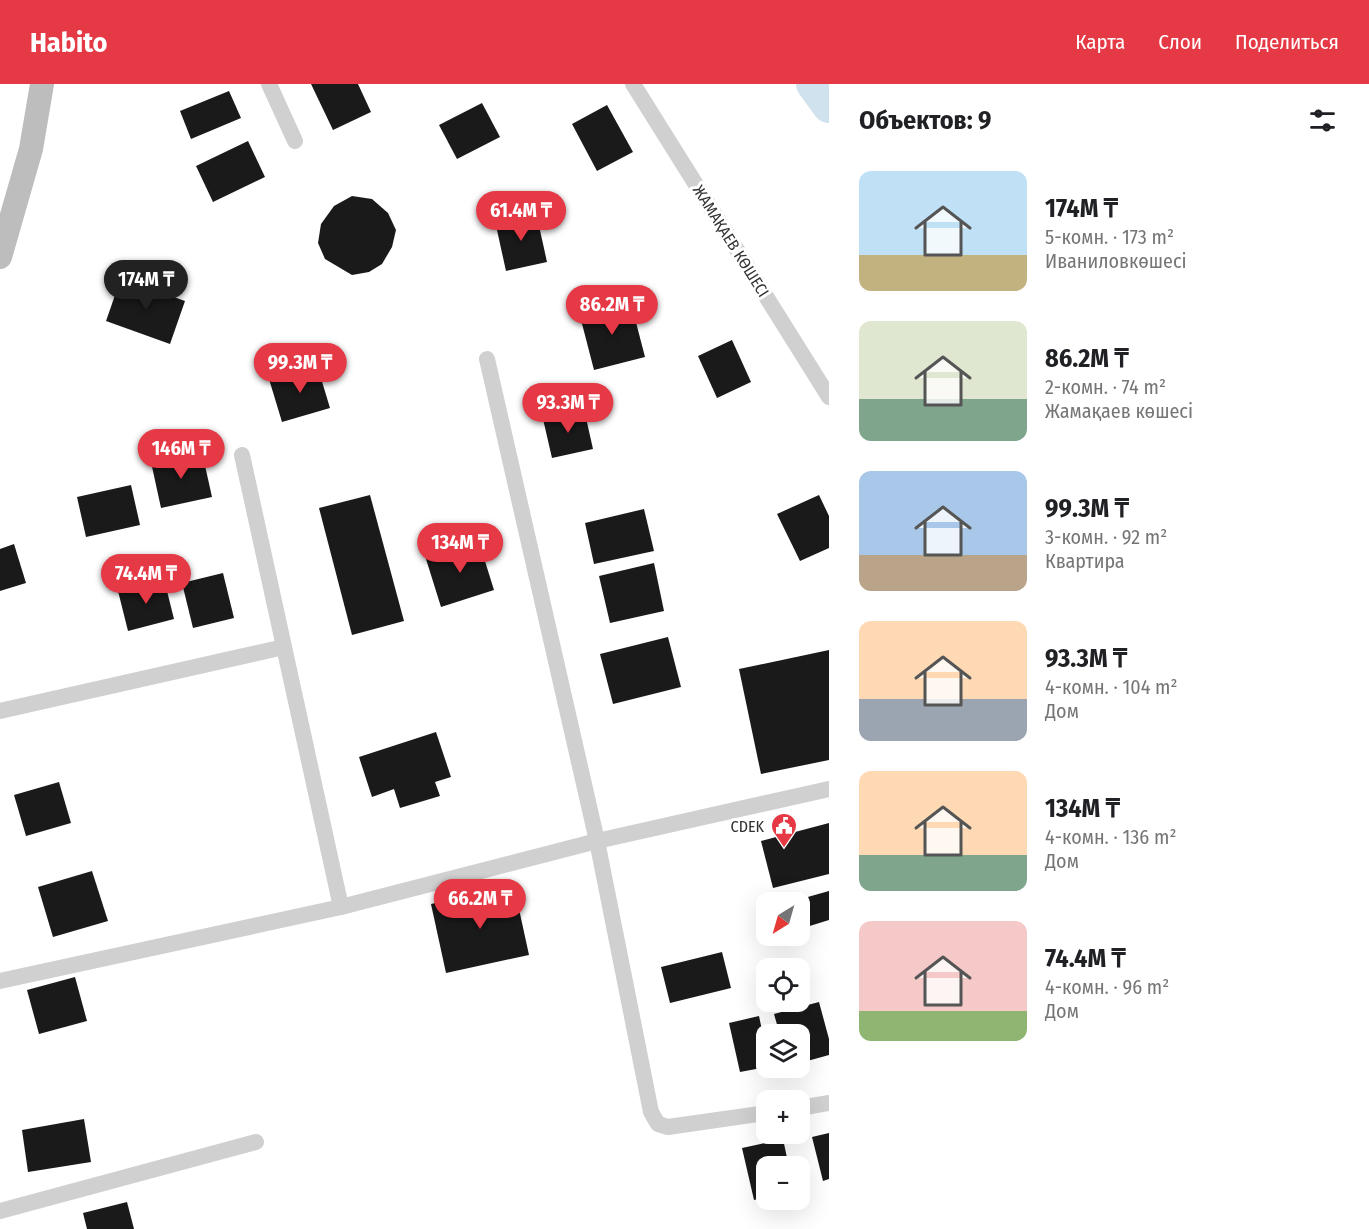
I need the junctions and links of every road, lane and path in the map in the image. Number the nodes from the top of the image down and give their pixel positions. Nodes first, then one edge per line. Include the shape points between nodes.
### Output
1 (42, 84) edge
2 (269, 84) edge
3 (633, 84) edge
4 (295, 141) dead end
5 (0, 257) edge
6 (487, 359) dead end
7 (829, 397) edge
8 (242, 455) dead end
9 (284, 647) junction
10 (0, 711) edge
11 (829, 789) edge
12 (597, 841) junction
13 (341, 907) junction
14 (0, 981) edge
15 (829, 1103) edge
16 (810, 1106) edge
17 (756, 1114) edge
18 (256, 1142) dead end
19 (0, 1211) edge

1 - 5 street via 31,149
2 - 4 street
3 - 7 street, ЖАМАҚАЕВ КӨШЕСІ
6 - 12 street
8 - 9 street
9 - 10 street
9 - 13 street
11 - 12 street
12 - 13 street
12 - 17 street via 651,1112 658,1124 668,1127
13 - 14 street
15 - 16 street
18 - 19 street

